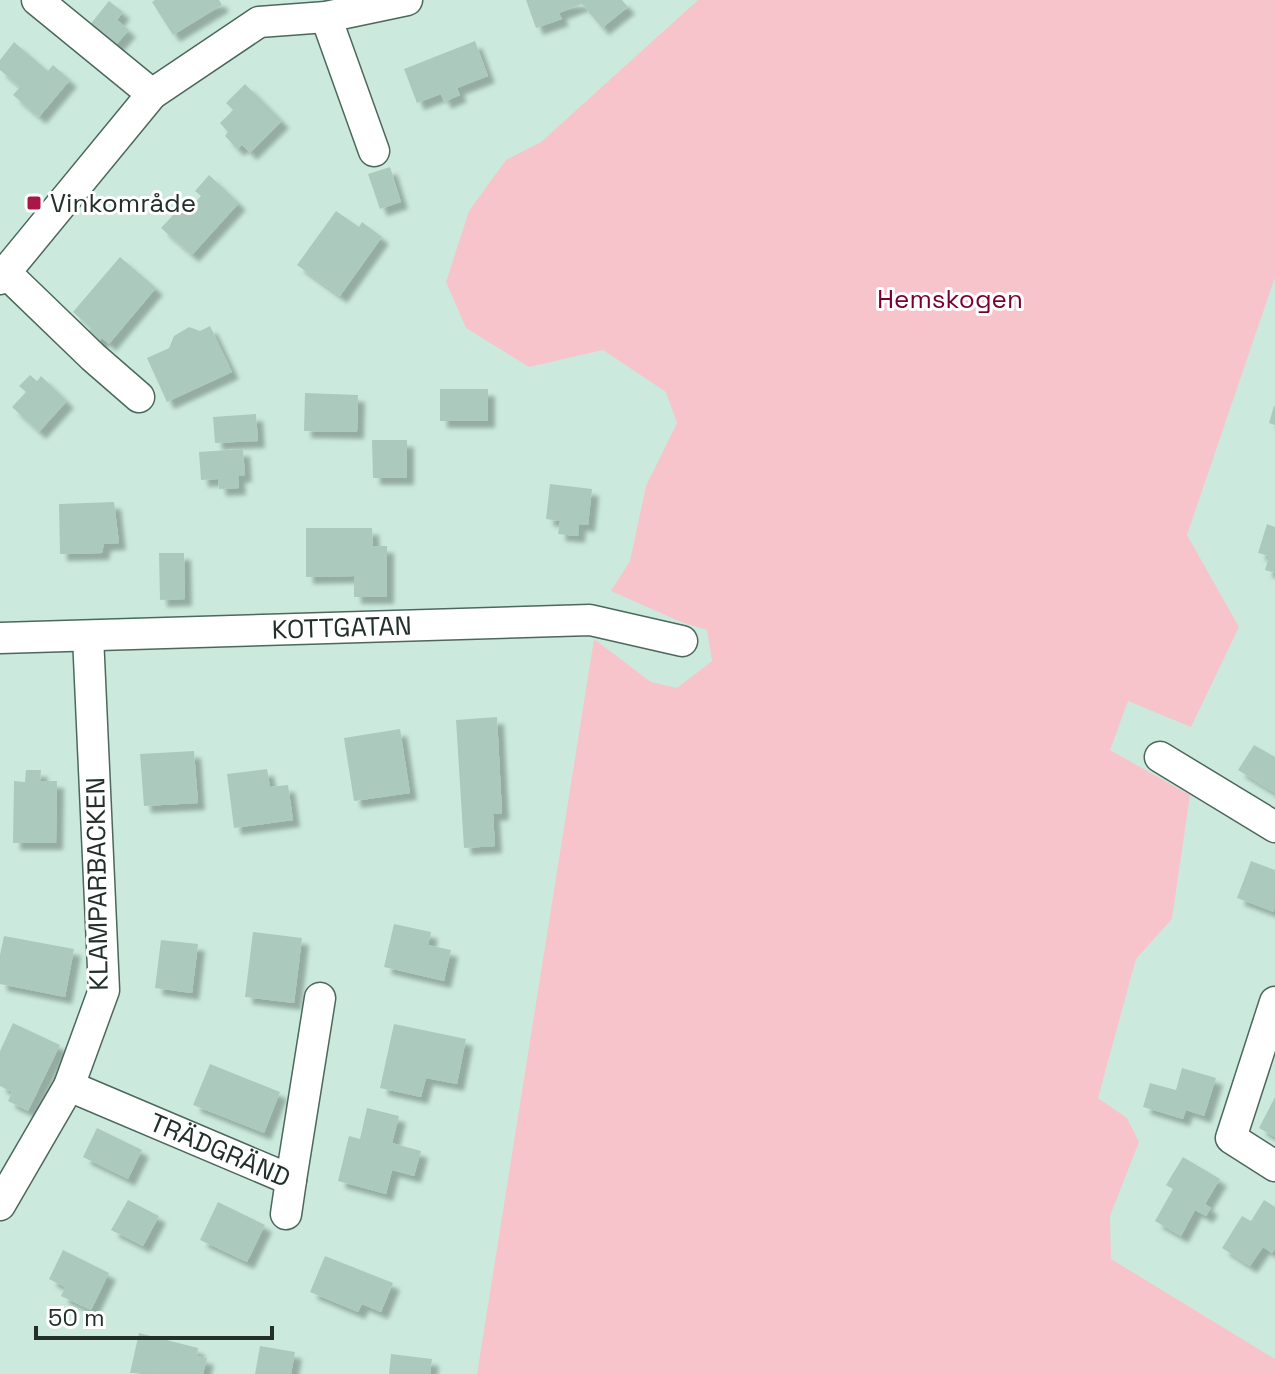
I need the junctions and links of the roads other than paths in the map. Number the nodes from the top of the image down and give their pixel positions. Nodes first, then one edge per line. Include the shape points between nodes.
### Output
1 (37, 0) edge
2 (407, 0) edge
3 (256, 11) edge
4 (326, 17) junction
5 (152, 94) junction
6 (374, 151) dead end
7 (3, 276) edge
8 (139, 397) dead end
9 (88, 636) junction
10 (0, 638) edge
11 (682, 641) dead end
12 (1160, 757) dead end
13 (1275, 827) edge
14 (320, 998) dead end
15 (1275, 1002) edge
16 (69, 1086) junction
17 (1275, 1166) edge
18 (291, 1180) junction
19 (0, 1205) edge
20 (286, 1214) dead end

1 - 5 street
2 - 4 street
3 - 4 street
3 - 5 street
4 - 6 street
5 - 7 street
7 - 8 street
9 - 10 street, KOTTGATAN
9 - 11 street, KOTTGATAN via 590,620
9 - 16 street, KLAMPARBACKEN via 104,990
12 - 13 street
14 - 18 street, TRÄDGRÄND
15 - 17 street via 1231,1138
16 - 18 street, TRÄDGRÄND
16 - 19 street, KLAMPARBACKEN
18 - 20 street

